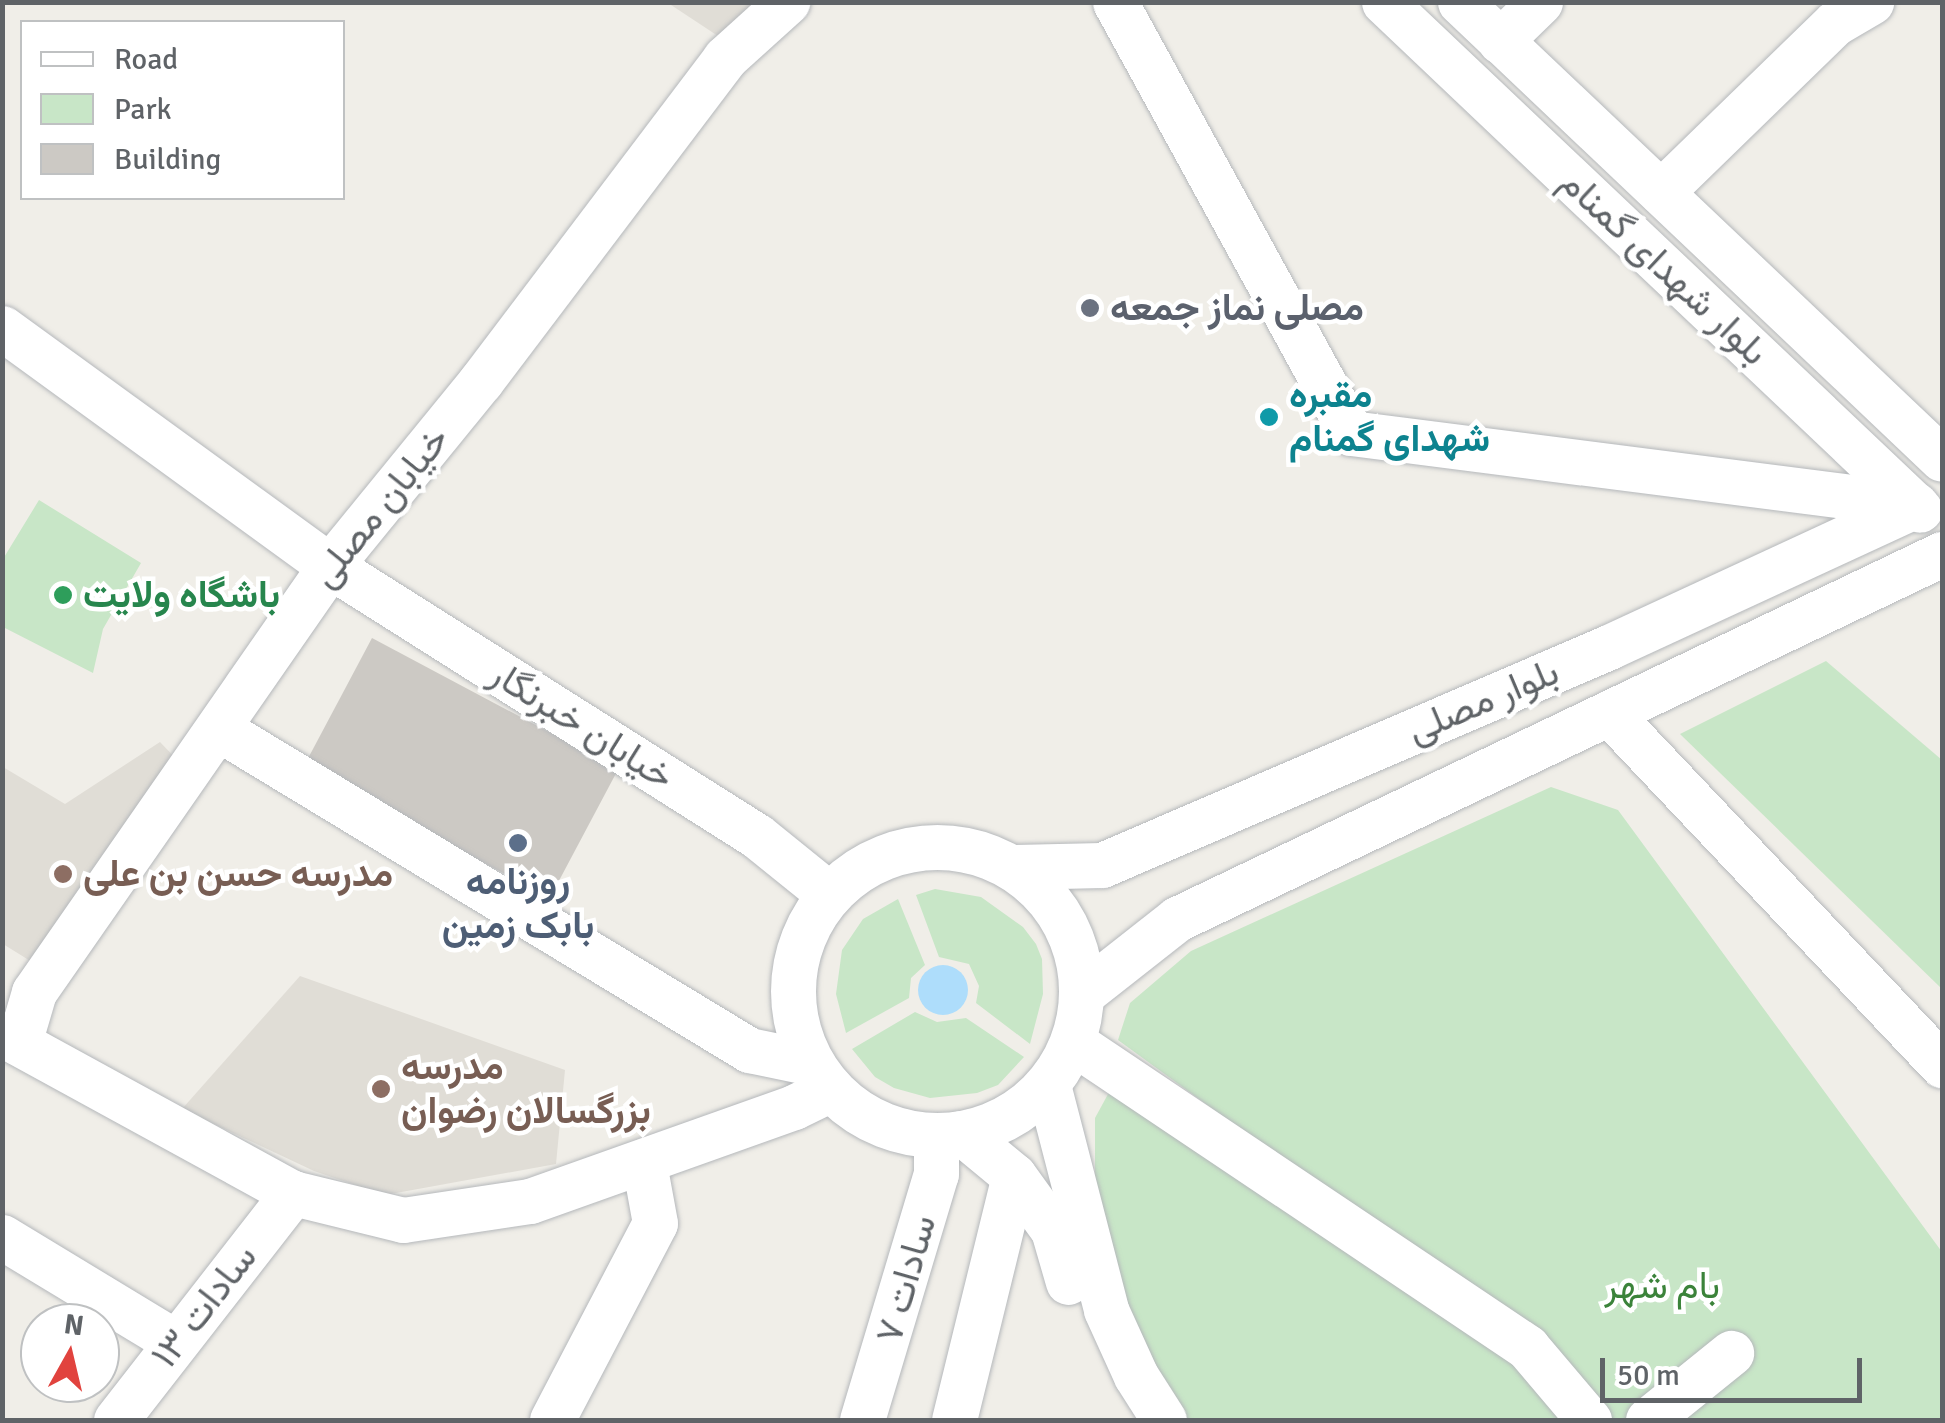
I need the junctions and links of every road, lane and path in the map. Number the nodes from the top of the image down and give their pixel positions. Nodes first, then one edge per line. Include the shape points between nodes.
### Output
1 (787, 2) edge
2 (1115, 2) edge
3 (1384, 2) edge
4 (1460, 2) edge
5 (1540, 2) edge
6 (1872, 2) edge
7 (1500, 41) junction
8 (1661, 192) junction
9 (2, 328) edge
10 (1942, 459) edge
11 (1933, 515) edge
12 (1942, 554) edge
13 (330, 566) junction
14 (1609, 714) junction
15 (219, 729) junction
16 (1014, 867) junction
17 (829, 894) junction
18 (18, 982) edge
19 (1084, 994) junction
20 (11, 1038) edge
21 (1074, 1043) junction
22 (1942, 1065) edge
23 (821, 1076) junction
24 (1048, 1085) junction
25 (949, 1134) junction
26 (644, 1163) junction
27 (1014, 1176) junction
28 (293, 1193) junction
29 (2, 1238) edge
30 (174, 1341) junction
31 (1731, 1354) dead end
32 (555, 1419) edge
33 (116, 1420) edge
34 (862, 1420) edge
35 (954, 1420) edge
36 (1129, 1420) edge
37 (1164, 1420) edge
38 (1589, 1420) edge
39 (1648, 1420) edge

1 - 13 street, خیابان مصلی via 725,58 481,381
2 - 11 street via 1351,432
3 - 11 street, بلوار شهدای گمنام
4 - 7 street, بلوار شهدای گمنام
5 - 7 street
6 - 8 street via 1835,23
7 - 8 street, بلوار شهدای گمنام
8 - 10 street, بلوار شهدای گمنام
9 - 13 street, خیابان خبرنگار
11 - 16 street, بلوار مصلی via 1102,864
12 - 14 street, بلوار مصلی
13 - 15 street, خیابان مصلی
13 - 17 street, خیابان خبرنگار via 758,836
14 - 19 street, بلوار مصلی via 1178,919
14 - 22 street
15 - 18 street, خیابان مصلی
15 - 23 street via 749,1050
16 - 17 street via 968,848 916,847 868,862
16 - 19 street via 1052,900 1076,945
17 - 23 street via 796,958 795,1012
18 - 20 street, خیابان مصلی
19 - 21 street
20 - 28 street
21 - 24 street
21 - 38 street via 1527,1347
23 - 25 street via 879,1123
23 - 26 street via 794,1107
24 - 25 street via 994,1124
24 - 37 street via 1106,1310
25 - 27 street
25 - 34 street, سادات ۷
26 - 28 street via 530,1201 403,1220
26 - 32 street via 656,1223
27 - 35 street
27 - 36 street via 1053,1230 1078,1320
28 - 30 street, سادات ۱۳
29 - 30 street
30 - 33 street, سادات ۱۳
31 - 39 street

